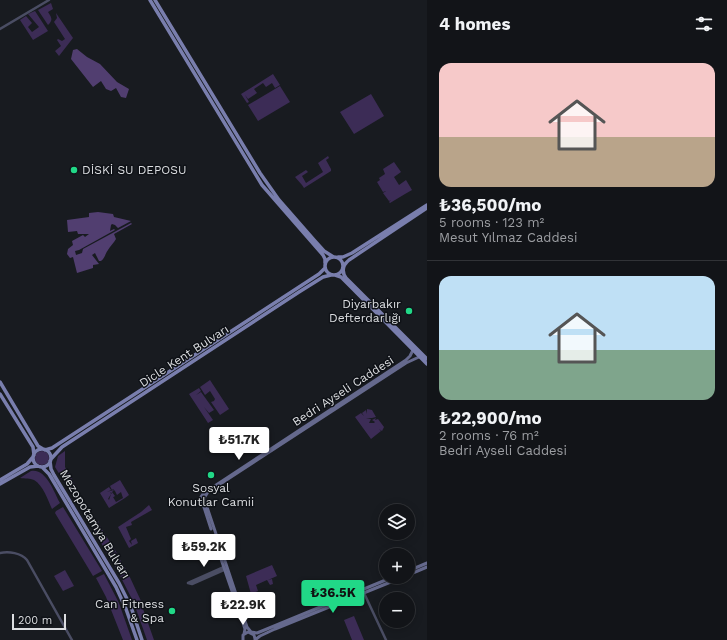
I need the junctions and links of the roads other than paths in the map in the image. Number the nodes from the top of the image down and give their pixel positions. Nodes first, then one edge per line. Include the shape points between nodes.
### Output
1 (49, 0) edge
2 (150, 0) edge
3 (155, 0) edge
4 (0, 29) edge
5 (427, 205) edge
6 (427, 208) edge
7 (332, 256) junction
8 (338, 257) junction
9 (325, 263) junction
10 (343, 267) junction
11 (325, 268) junction
12 (333, 275) junction
13 (412, 350) junction
14 (419, 356) junction
15 (427, 359) edge
16 (427, 364) edge
17 (0, 382) edge
18 (0, 394) edge
19 (44, 450) junction
20 (34, 456) junction
21 (51, 460) junction
22 (40, 467) junction
23 (0, 480) edge
24 (0, 484) edge
25 (0, 553) edge
26 (427, 563) edge
27 (427, 567) edge
28 (226, 568) junction
29 (415, 568) edge
30 (415, 572) edge
31 (379, 583) edge
32 (386, 584) edge
33 (364, 593) junction
34 (251, 632) junction
35 (243, 637) edge
36 (72, 640) edge
37 (137, 640) edge
38 (142, 640) edge
39 (239, 640) edge
40 (254, 640) edge
41 (386, 640) edge

1 - 4 street
2 - 9 main road via 262,185 323,256
3 - 7 main road via 260,173 279,200 324,251
5 - 8 main road via 352,253
6 - 10 main road via 349,260
7 - 8 main road
7 - 9 main road
8 - 10 main road
9 - 11 main road
10 - 12 main road via 340,273
10 - 15 main road via 346,278
11 - 12 main road
11 - 19 main road, Dicle Kent Bulvarı via 91,423 52,448
12 - 13 main road via 354,290
12 - 21 main road, Dicle Kent Bulvarı via 323,277 299,292 62,447
13 - 14 main road
13 - 28 main road, Bedri Ayseli Caddesi via 406,360 202,494 202,501
14 - 16 main road
14 - 28 main road, Bedri Ayseli Caddesi via 205,495 204,501
17 - 19 main road via 38,446
18 - 20 main road via 33,448
19 - 20 main road via 37,451
19 - 21 main road via 50,453
20 - 22 main road via 34,462
20 - 23 main road via 27,464
21 - 22 main road via 47,466
21 - 38 main road, Mezopotamya Bulvarı via 51,469 119,583
22 - 24 main road via 30,467
22 - 37 main road, Mezopotamya Bulvarı via 49,474 107,571 126,609
25 - 36 street via 21,555 27,560
26 - 29 main road
27 - 30 main road
28 - 28 street via 188,583 192,584
28 - 34 main road, Bedri Ayseli Caddesi
28 - 35 main road, Bedri Ayseli Caddesi via 245,629
31 - 34 main road via 257,633
32 - 33 main road
33 - 40 main road
33 - 41 street
34 - 35 main road
34 - 40 main road, Bedri Ayseli Caddesi
35 - 39 main road

